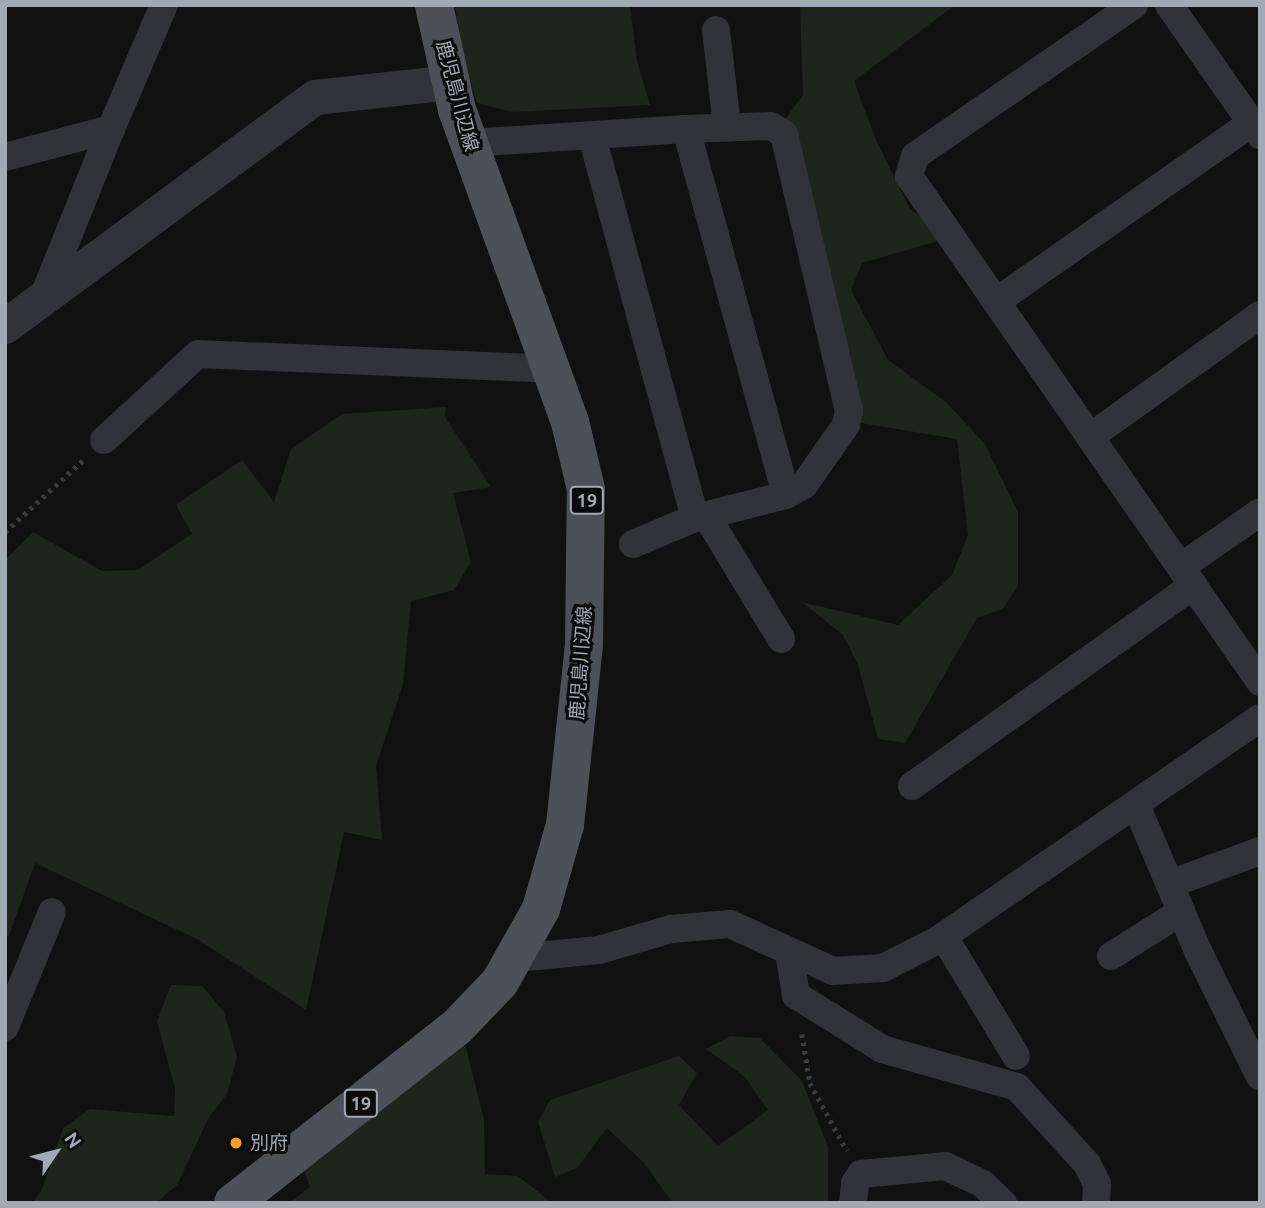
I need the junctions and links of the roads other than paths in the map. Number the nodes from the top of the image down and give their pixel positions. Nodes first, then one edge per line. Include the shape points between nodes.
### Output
1 (164, 5) edge
2 (434, 5) edge
3 (1134, 5) edge
4 (1169, 5) edge
5 (716, 30) dead end
6 (450, 82) junction
7 (727, 127) junction
8 (111, 129) junction
9 (686, 129) junction
10 (1255, 129) edge
11 (592, 136) junction
12 (468, 142) junction
13 (5, 157) edge
14 (43, 298) junction
15 (997, 300) junction
16 (1260, 315) edge
17 (5, 326) edge
18 (551, 369) junction
19 (1090, 437) junction
20 (104, 440) road end
21 (786, 495) junction
22 (1260, 512) edge
23 (701, 516) junction
24 (633, 544) dead end
25 (1188, 576) junction
26 (781, 639) dead end
27 (1260, 682) edge
28 (1260, 718) edge
29 (912, 786) dead end
30 (1136, 805) junction
31 (1260, 851) edge
32 (1170, 884) junction
33 (52, 912) dead end
34 (1181, 912) junction
35 (944, 937) junction
36 (789, 952) junction
37 (1111, 956) dead end
38 (516, 958) junction
39 (5, 1027) edge
40 (1016, 1056) dead end
41 (1260, 1077) edge
42 (233, 1203) edge
43 (853, 1203) edge
44 (1003, 1203) edge
45 (1096, 1203) edge

1 - 8 street
2 - 6 main road, 鹿児島川辺線 / 19
3 - 15 street via 915,156 909,176
4 - 10 street
5 - 7 street
6 - 12 main road, 鹿児島川辺線 / 19
6 - 14 street via 315,97
7 - 9 street
7 - 21 street via 771,126 784,134 849,411 846,425 804,485
8 - 13 street
8 - 14 street
9 - 11 street
9 - 21 street
10 - 15 street
11 - 12 street
11 - 23 street
12 - 18 main road, 鹿児島川辺線 / 19
14 - 17 street
15 - 19 street
16 - 19 street
18 - 20 street via 198,354
18 - 38 main road, 鹿児島川辺線 / 19 via 586,489 584,643 565,825 545,900
19 - 25 street
21 - 23 street
22 - 25 street
23 - 24 street
23 - 26 street
25 - 27 street
25 - 29 street
28 - 30 street
30 - 32 street
30 - 35 street
31 - 32 street
32 - 34 street
33 - 39 street
34 - 37 street
34 - 41 street
35 - 36 street via 883,968 833,971
35 - 40 street
36 - 38 street via 774,940 730,924 671,929 599,950
36 - 45 street via 796,995 882,1049 1017,1087 1087,1164 1097,1184
38 - 42 main road, 鹿児島川辺線 / 19 via 457,1027
43 - 44 street via 861,1174 945,1166 983,1184

